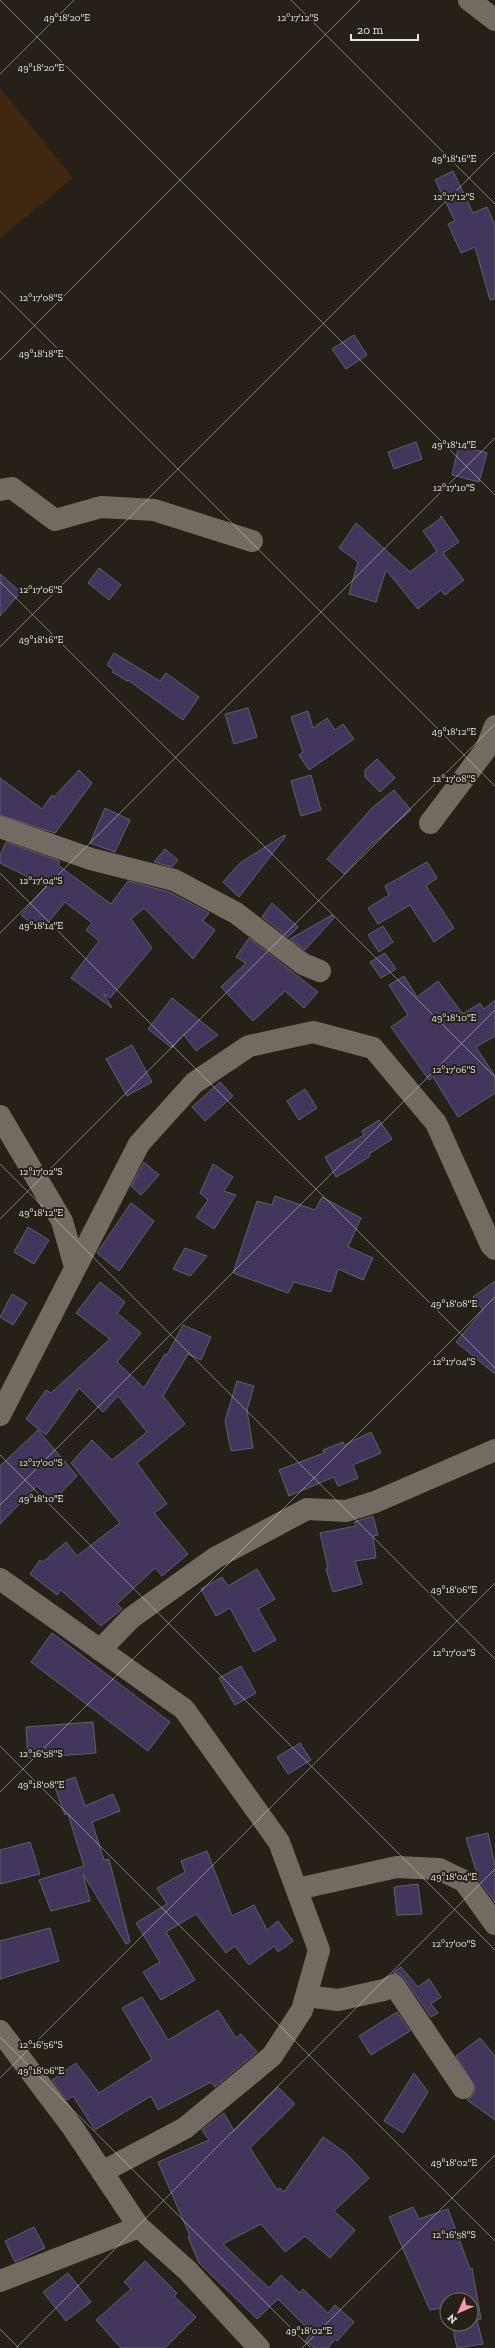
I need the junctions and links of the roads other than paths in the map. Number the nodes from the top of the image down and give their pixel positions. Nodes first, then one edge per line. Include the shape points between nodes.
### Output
1 (469, 0) edge
2 (495, 20) edge
3 (0, 490) edge
4 (252, 541) dead end
5 (495, 726) edge
6 (430, 823) dead end
7 (0, 828) edge
8 (320, 971) dead end
9 (0, 1116) edge
10 (495, 1249) edge
11 (75, 1267) junction
12 (0, 1414) edge
13 (495, 1450) edge
14 (0, 1579) edge
15 (100, 1650) junction
16 (297, 1889) junction
17 (493, 1918) edge
18 (306, 1996) junction
19 (0, 2031) edge
20 (463, 2088) dead end
21 (102, 2172) junction
22 (140, 2227) junction
23 (0, 2281) edge
24 (259, 2348) edge

1 - 2 street
3 - 4 street via 12,488 54,520 101,507 154,510
5 - 6 street via 486,749
7 - 8 street via 91,859 174,880 236,913 303,964
9 - 11 street via 62,1220
10 - 11 street via 481,1225 436,1123 373,1048 313,1032 249,1046 194,1083 139,1144
11 - 12 street
13 - 15 street via 375,1502 346,1511 307,1509 216,1558 131,1618
14 - 15 street
15 - 16 street via 184,1710 279,1842
16 - 17 street via 397,1867 439,1869 464,1881
16 - 18 street via 320,1950
18 - 20 street via 338,2000 384,1990 394,1985
18 - 21 street via 302,2010 272,2056 185,2128
19 - 21 street via 73,2128
21 - 22 street
22 - 23 street
22 - 24 street via 188,2271

